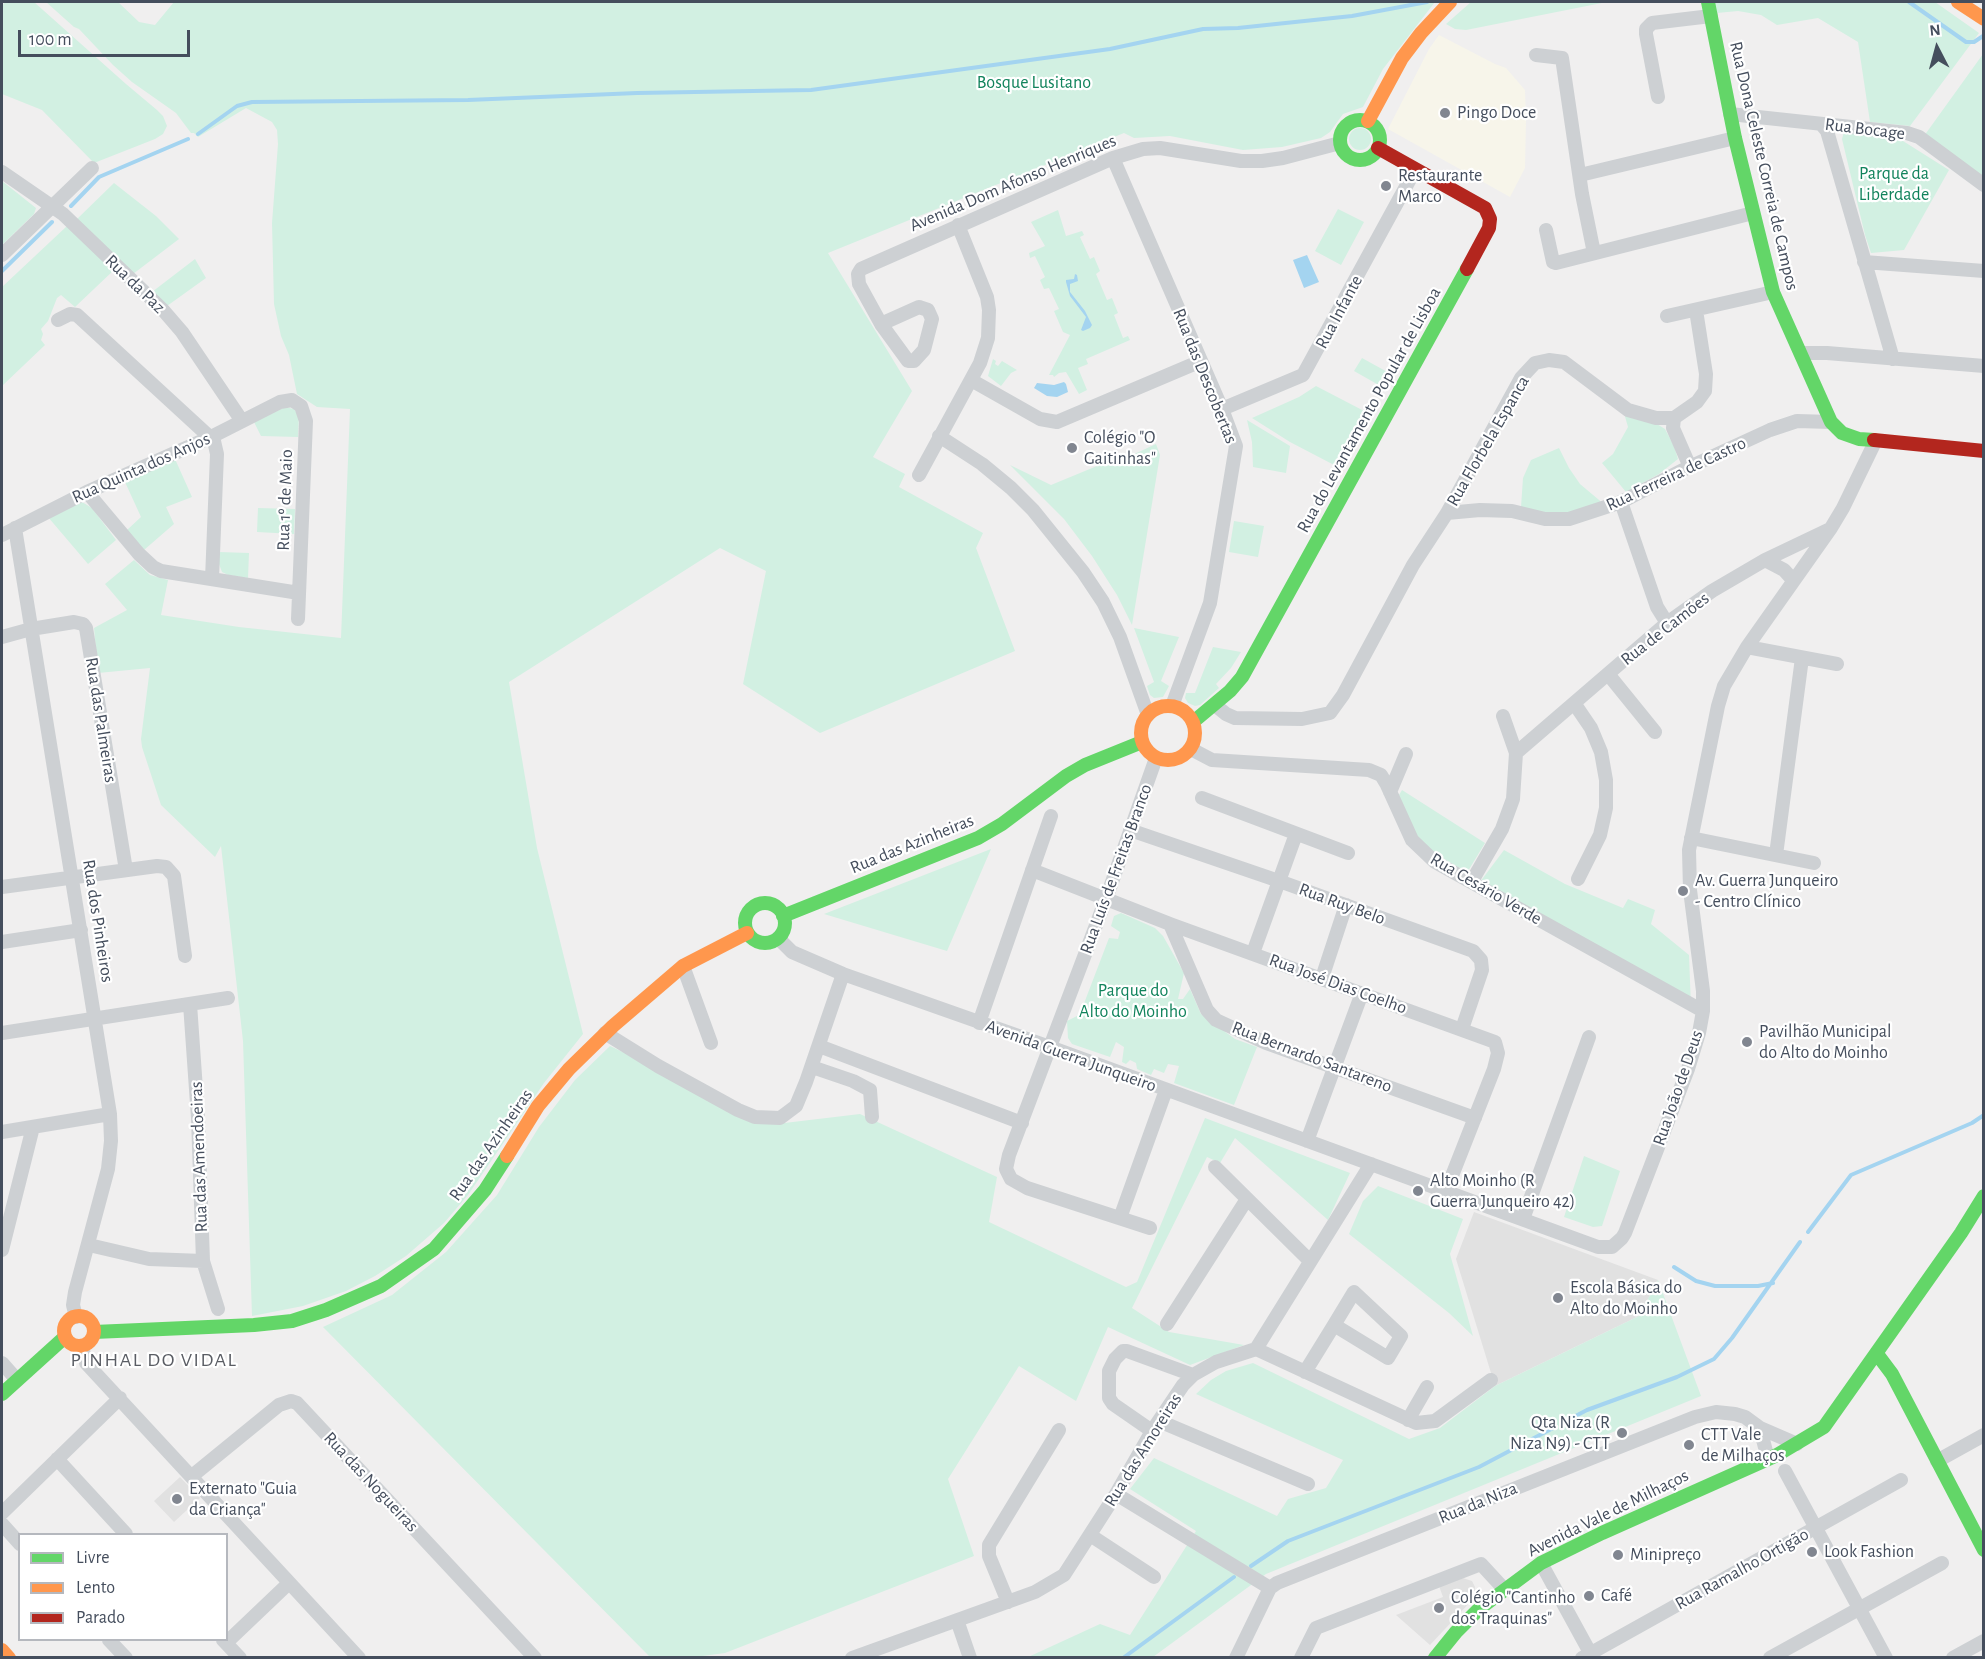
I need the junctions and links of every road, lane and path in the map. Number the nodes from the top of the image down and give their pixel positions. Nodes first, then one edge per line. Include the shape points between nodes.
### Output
1 (1450, 2) edge
2 (1708, 2) edge
3 (1958, 2) edge
4 (1711, 16) junction
5 (1983, 19) edge
6 (1536, 55) dead end
7 (1658, 97) dead end
8 (1730, 114) junction
9 (1368, 122) junction
10 (1821, 124) junction
11 (1847, 127) junction
12 (1735, 138) junction
13 (1340, 143) junction
14 (1378, 148) junction
15 (1832, 152) junction
16 (1113, 158) junction
17 (92, 168) dead end
18 (1415, 170) junction
19 (2, 172) edge
20 (1580, 175) junction
21 (1983, 185) edge
22 (52, 207) junction
23 (1753, 213) junction
24 (958, 225) junction
25 (1546, 230) dead end
26 (1594, 252) junction
27 (2, 255) edge
28 (1864, 262) junction
29 (1983, 271) edge
30 (1773, 292) junction
31 (1696, 310) junction
32 (1667, 316) dead end
33 (58, 320) dead end
34 (881, 324) dead end
35 (1801, 353) junction
36 (1893, 359) junction
37 (1201, 361) junction
38 (1983, 366) edge
39 (971, 380) junction
40 (280, 402) joint
41 (1222, 409) junction
42 (1674, 418) junction
43 (242, 421) junction
44 (1831, 422) junction
45 (939, 436) junction
46 (211, 437) junction
47 (1875, 442) junction
48 (1983, 451) edge
49 (1690, 467) junction
50 (919, 475) dead end
51 (87, 492) junction
52 (1621, 502) junction
53 (1447, 513) junction
54 (15, 528) junction
55 (1831, 528) junction
56 (2, 535) edge
57 (1765, 560) junction
58 (212, 579) junction
59 (1793, 580) junction
60 (299, 593) junction
61 (298, 619) dead end
62 (1667, 623) junction
63 (31, 629) junction
64 (2, 638) edge
65 (1747, 647) junction
66 (1802, 658) junction
67 (1837, 664) dead end
68 (1608, 674) junction
69 (1574, 703) junction
70 (1215, 705) junction
71 (1172, 706) junction
72 (1148, 715) junction
73 (1503, 716) dead end
74 (1193, 722) junction
75 (1655, 732) dead end
76 (1142, 742) junction
77 (1191, 749) junction
78 (1516, 753) junction
79 (1406, 754) dead end
80 (1156, 758) junction
81 (1390, 792) junction
82 (1202, 798) dead end
83 (1051, 816) dead end
84 (1130, 830) junction
85 (1296, 834) junction
86 (1690, 838) junction
87 (1348, 853) dead end
88 (1776, 855) junction
89 (1814, 863) dead end
90 (126, 870) junction
91 (1032, 870) junction
92 (72, 877) junction
93 (1578, 879) dead end
94 (1279, 881) junction
95 (1472, 881) junction
96 (2, 887) edge
97 (1106, 899) junction
98 (1346, 905) junction
99 (783, 916) junction
100 (1170, 924) junction
101 (81, 930) junction
102 (747, 933) junction
103 (778, 938) junction
104 (2, 942) edge
105 (1252, 953) junction
106 (185, 956) dead end
107 (683, 966) junction
108 (843, 974) junction
109 (1322, 978) junction
110 (1362, 993) junction
111 (228, 998) dead end
112 (190, 1004) junction
113 (1702, 1011) junction
114 (96, 1019) junction
115 (979, 1023) junction
116 (1462, 1029) junction
117 (2, 1033) edge
118 (605, 1033) junction
119 (1589, 1037) dead end
120 (711, 1043) dead end
121 (819, 1046) junction
122 (1050, 1047) junction
123 (812, 1067) junction
124 (1335, 1068) junction
125 (1166, 1090) junction
126 (110, 1114) junction
127 (872, 1117) dead end
128 (1475, 1118) junction
129 (1022, 1123) junction
130 (33, 1127) junction
131 (2, 1132) edge
132 (1307, 1141) junction
133 (1371, 1164) junction
134 (1215, 1167) dead end
135 (1446, 1191) junction
136 (1983, 1196) edge
137 (1247, 1199) junction
138 (1120, 1218) junction
139 (1523, 1219) junction
140 (1150, 1228) dead end
141 (2, 1244) edge
142 (89, 1245) junction
143 (203, 1261) junction
144 (1310, 1261) junction
145 (218, 1308) dead end
146 (75, 1317) junction
147 (1167, 1324) dead end
148 (1334, 1325) junction
149 (94, 1332) junction
150 (65, 1337) junction
151 (82, 1346) junction
152 (1256, 1349) junction
153 (1877, 1354) junction
154 (2, 1363) edge
155 (1305, 1372) junction
156 (1193, 1375) junction
157 (17, 1380) junction
158 (1491, 1380) dead end
159 (1427, 1387) dead end
160 (2, 1394) edge
161 (120, 1398) junction
162 (1408, 1420) junction
163 (1156, 1426) junction
164 (1760, 1428) junction
165 (1059, 1431) dead end
166 (1983, 1435) edge
167 (1797, 1444) junction
168 (57, 1459) junction
169 (1768, 1459) junction
170 (1937, 1461) junction
171 (1785, 1471) dead end
172 (192, 1476) junction
173 (1901, 1480) dead end
174 (1308, 1484) dead end
175 (1116, 1494) junction
176 (2, 1513) edge
177 (2, 1524) edge
178 (1815, 1528) junction
179 (125, 1533) edge
180 (1089, 1535) junction
181 (18, 1542) edge
182 (1983, 1550) edge
183 (1541, 1563) junction
184 (1942, 1563) dead end
185 (1154, 1577) dead end
186 (289, 1583) junction
187 (1270, 1588) junction
188 (1504, 1589) junction
189 (1008, 1602) junction
190 (1859, 1608) junction
191 (957, 1620) junction
192 (228, 1638) edge
193 (110, 1641) edge
194 (225, 1641) edge
195 (1983, 1641) edge
196 (2, 1650) edge
197 (1588, 1656) edge
198 (9, 1658) edge
199 (126, 1658) edge
200 (240, 1658) edge
201 (359, 1658) edge
202 (535, 1658) edge
203 (852, 1658) edge
204 (969, 1658) edge
205 (1236, 1658) edge
206 (1301, 1658) edge
207 (1435, 1658) edge
208 (1770, 1658) edge
209 (1887, 1658) edge
210 (1953, 1658) edge

1 - 9 main road via 1402,58
2 - 4 main road, Rua Dona Celeste Correia de Campos
3 - 5 main road
4 - 7 street via 1652,23 1646,29
4 - 8 main road, Rua Dona Celeste Correia de Campos
6 - 20 street via 1562,58
8 - 10 street, Rua Bocage
8 - 12 main road, Rua Dona Celeste Correia de Campos
9 - 13 main road via 1350,122 1342,131
9 - 14 main road via 1380,136
10 - 11 street, Rua Bocage
10 - 15 street via 1827,131
11 - 15 street via 1834,135
11 - 21 street, Rua Bocage via 1919,137
12 - 20 street
12 - 23 main road, Rua Dona Celeste Correia de Campos
13 - 14 main road via 1354,159 1366,159
13 - 16 street, Avenida Dom Afonso Henriques via 1262,161 1160,148
14 - 18 main road, Rua do Levantamento Popular de Lisboa
15 - 28 street
16 - 24 street, Avenida Dom Afonso Henriques
16 - 37 street, Rua das Descobertas
17 - 22 street
18 - 41 street, Rua Infante via 1304,375
18 - 70 main road, Rua do Levantamento Popular de Lisboa via 1485,208 1489,228 1242,677
19 - 22 street, Rua da Paz
20 - 26 street
22 - 27 street
22 - 43 street, Rua da Paz via 172,320
23 - 26 street
23 - 30 main road, Rua Dona Celeste Correia de Campos
24 - 34 street, Avenida Dom Afonso Henriques via 863,267 858,274 859,284
24 - 39 street via 990,310 987,343
25 - 26 street via 1553,262
28 - 29 street
28 - 36 street
30 - 31 street
30 - 35 main road, Rua Dona Celeste Correia de Campos
31 - 32 street
31 - 42 street via 1705,391
33 - 46 street via 77,315
35 - 36 street
35 - 44 main road, Rua Dona Celeste Correia de Campos
36 - 38 street
37 - 39 street via 1054,422 1040,419
37 - 41 street, Rua das Descobertas
39 - 45 street
40 - 43 street, Rua Quinta dos Anjos
40 - 60 street, Rua 1º de Maio via 292,400 305,415
41 - 71 street, Rua das Descobertas via 1236,450 1223,531 1207,616
42 - 49 street via 1673,428
42 - 53 street, Rua Florbela Espanca via 1656,418 1628,410 1564,362 1535,363 1521,378
43 - 46 street, Rua Quinta dos Anjos
44 - 47 main road via 1842,433
44 - 49 street, Rua Ferreira de Castro via 1797,421
45 - 50 street
45 - 72 street via 1011,488 1034,510 1083,572 1120,637
46 - 51 street, Rua Quinta dos Anjos
46 - 58 street via 217,454
47 - 48 main road
47 - 55 street, Rua João de Deus
49 - 52 street, Rua Ferreira de Castro
51 - 54 street, Rua Quinta dos Anjos
51 - 58 street via 153,567 171,574
52 - 53 street, Rua Ferreira de Castro via 1569,519 1545,519 1512,511
52 - 62 street via 1657,607
53 - 70 street via 1413,565 1330,713 1302,719 1235,718
54 - 56 street, Rua Quinta dos Anjos
54 - 63 street, Rua dos Pinheiros
55 - 57 street, Rua de Camões
55 - 59 street, Rua João de Deus
57 - 59 street
57 - 62 street, Rua de Camões
58 - 60 street
59 - 65 street, Rua João de Deus
60 - 61 street, Rua 1º de Maio
62 - 68 street, Rua de Camões
63 - 64 street
63 - 90 street, Rua das Palmeiras via 74,622 86,628
63 - 92 street, Rua dos Pinheiros
65 - 66 street
65 - 86 street, Rua João de Deus via 1724,686 1718,706
66 - 67 street
66 - 88 street
68 - 69 street, Rua de Camões
68 - 75 street
69 - 78 street, Rua de Camões
69 - 93 street via 1601,752 1606,780 1606,808 1600,835
70 - 74 main road, Rua do Levantamento Popular de Lisboa
71 - 72 main road via 1159,707
71 - 74 main road via 1185,711
72 - 76 main road via 1142,725
73 - 78 street
74 - 77 main road via 1196,736
76 - 80 main road
76 - 99 main road, Rua das Azinheiras via 1066,776 978,838
77 - 80 main road via 1175,760
77 - 81 street, Rua Cesário Verde via 1212,760 1369,770 1381,775
78 - 95 street via 1514,799
79 - 81 street
80 - 84 street, Rua Luís de Freitas Branco
81 - 95 street, Rua Cesário Verde via 1412,840 1435,862
82 - 85 street
83 - 91 street
84 - 94 street, Rua Ruy Belo
84 - 97 street, Rua Luís de Freitas Branco
85 - 87 street
85 - 94 street
86 - 88 street
86 - 113 street, Rua João de Deus via 1689,885 1702,976
88 - 89 street
90 - 92 street
90 - 106 street via 160,866 173,874
91 - 97 street, Rua José Dias Coelho
91 - 115 street
92 - 96 street
92 - 101 street, Rua dos Pinheiros
94 - 98 street, Rua Ruy Belo
94 - 105 street
95 - 113 street, Rua Cesário Verde
97 - 100 street, Rua José Dias Coelho
97 - 122 street, Rua Luís de Freitas Branco
98 - 109 street
98 - 116 street, Rua Ruy Belo via 1473,951 1481,960 1482,970
99 - 102 main road via 774,906 759,904 745,919
99 - 103 main road via 784,928
100 - 105 street, Rua José Dias Coelho
100 - 124 street, Rua Bernardo Santareno via 1207,1010 1216,1020
101 - 104 street
101 - 114 street, Rua dos Pinheiros
102 - 103 main road via 758,942
102 - 107 main road, Rua das Azinheiras
103 - 108 street, Avenida Guerra Junqueiro via 792,952
105 - 109 street, Rua José Dias Coelho
107 - 118 main road, Rua das Azinheiras
107 - 120 street
108 - 115 street, Avenida Guerra Junqueiro
108 - 121 street
109 - 110 street, Rua José Dias Coelho
110 - 116 street, Rua José Dias Coelho
110 - 124 street
111 - 112 street
112 - 114 street
112 - 143 street, Rua das Amendoeiras
113 - 139 street, Rua João de Deus via 1688,1069 1622,1238 1612,1246 1598,1247
114 - 117 street
114 - 126 street, Rua dos Pinheiros
115 - 122 street, Avenida Guerra Junqueiro
116 - 128 street, Rua José Dias Coelho via 1495,1042 1498,1047
118 - 123 street via 755,1117 780,1118 787,1114 796,1106
118 - 149 main road, Rua das Azinheiras via 538,1106 485,1190 434,1249 381,1286 292,1321
119 - 139 street
121 - 123 street
121 - 129 street
122 - 125 street, Avenida Guerra Junqueiro
122 - 129 street, Rua Luís de Freitas Branco
123 - 127 street via 870,1090
124 - 128 street, Rua Bernardo Santareno
124 - 132 street
125 - 132 street, Avenida Guerra Junqueiro
125 - 138 street
126 - 130 street
126 - 142 street, Rua dos Pinheiros via 108,1169
128 - 135 street, Rua José Dias Coelho
129 - 138 street, Rua Luís de Freitas Branco via 1006,1169 1011,1179 1027,1188
130 - 131 street
130 - 141 street
132 - 133 street, Avenida Guerra Junqueiro
133 - 135 street, Rua João de Deus
133 - 144 street
134 - 137 street
135 - 139 street, Rua João de Deus
136 - 153 main road, Avenida Vale de Milhaços
137 - 144 street
137 - 147 street
138 - 140 street, Rua Luís de Freitas Branco
142 - 143 street via 149,1259
142 - 146 street, Rua dos Pinheiros via 75,1293
143 - 145 street, Rua das Amendoeiras
144 - 152 street
146 - 149 main road via 86,1318
146 - 150 main road via 66,1325
148 - 148 street via 1354,1292 1401,1336 1388,1358
148 - 155 street
149 - 151 main road
150 - 151 main road
150 - 157 main road
151 - 161 street via 86,1363
152 - 155 street
152 - 156 street, Rua das Amoreiras via 1216,1362
153 - 167 main road, Avenida Vale de Milhaços via 1824,1427
153 - 170 main road via 1892,1374
154 - 157 street
155 - 162 street
156 - 163 street, Rua das Amoreiras
156 - 163 street via 1127,1351 1115,1359 1109,1371 1108,1398
157 - 160 main road
158 - 162 street via 1435,1421 1420,1424
159 - 162 street
161 - 168 street
161 - 172 street
163 - 174 street
163 - 175 street, Rua das Amoreiras
164 - 167 street, Rua da Niza
164 - 169 street
164 - 187 street, Rua da Niza via 1745,1418 1706,1413
165 - 189 street via 989,1545 989,1556
166 - 170 street
167 - 169 main road, Avenida Vale de Milhaços
168 - 176 street
168 - 179 street
169 - 183 main road, Avenida Vale de Milhaços
170 - 182 main road
171 - 178 street
172 - 186 street
172 - 202 street, Rua das Nogueiras via 279,1405 297,1403
173 - 178 street, Rua Ramalho Ortigão
175 - 180 street, Rua das Amoreiras
175 - 187 street
177 - 181 street
178 - 190 street
178 - 197 street, Rua Ramalho Ortigão
180 - 185 street
180 - 189 street, Rua das Amoreiras via 1064,1575
183 - 188 main road, Avenida Vale de Milhaços
183 - 197 street
184 - 190 street
186 - 192 street
186 - 201 street
187 - 205 street
188 - 206 street via 1481,1564 1316,1628
188 - 207 main road, Avenida Vale de Milhaços via 1479,1609
189 - 191 street, Rua das Amoreiras
190 - 208 street
190 - 209 street
191 - 203 street, Rua das Amoreiras
191 - 204 street
193 - 199 street
194 - 200 street
195 - 210 street
196 - 198 main road

